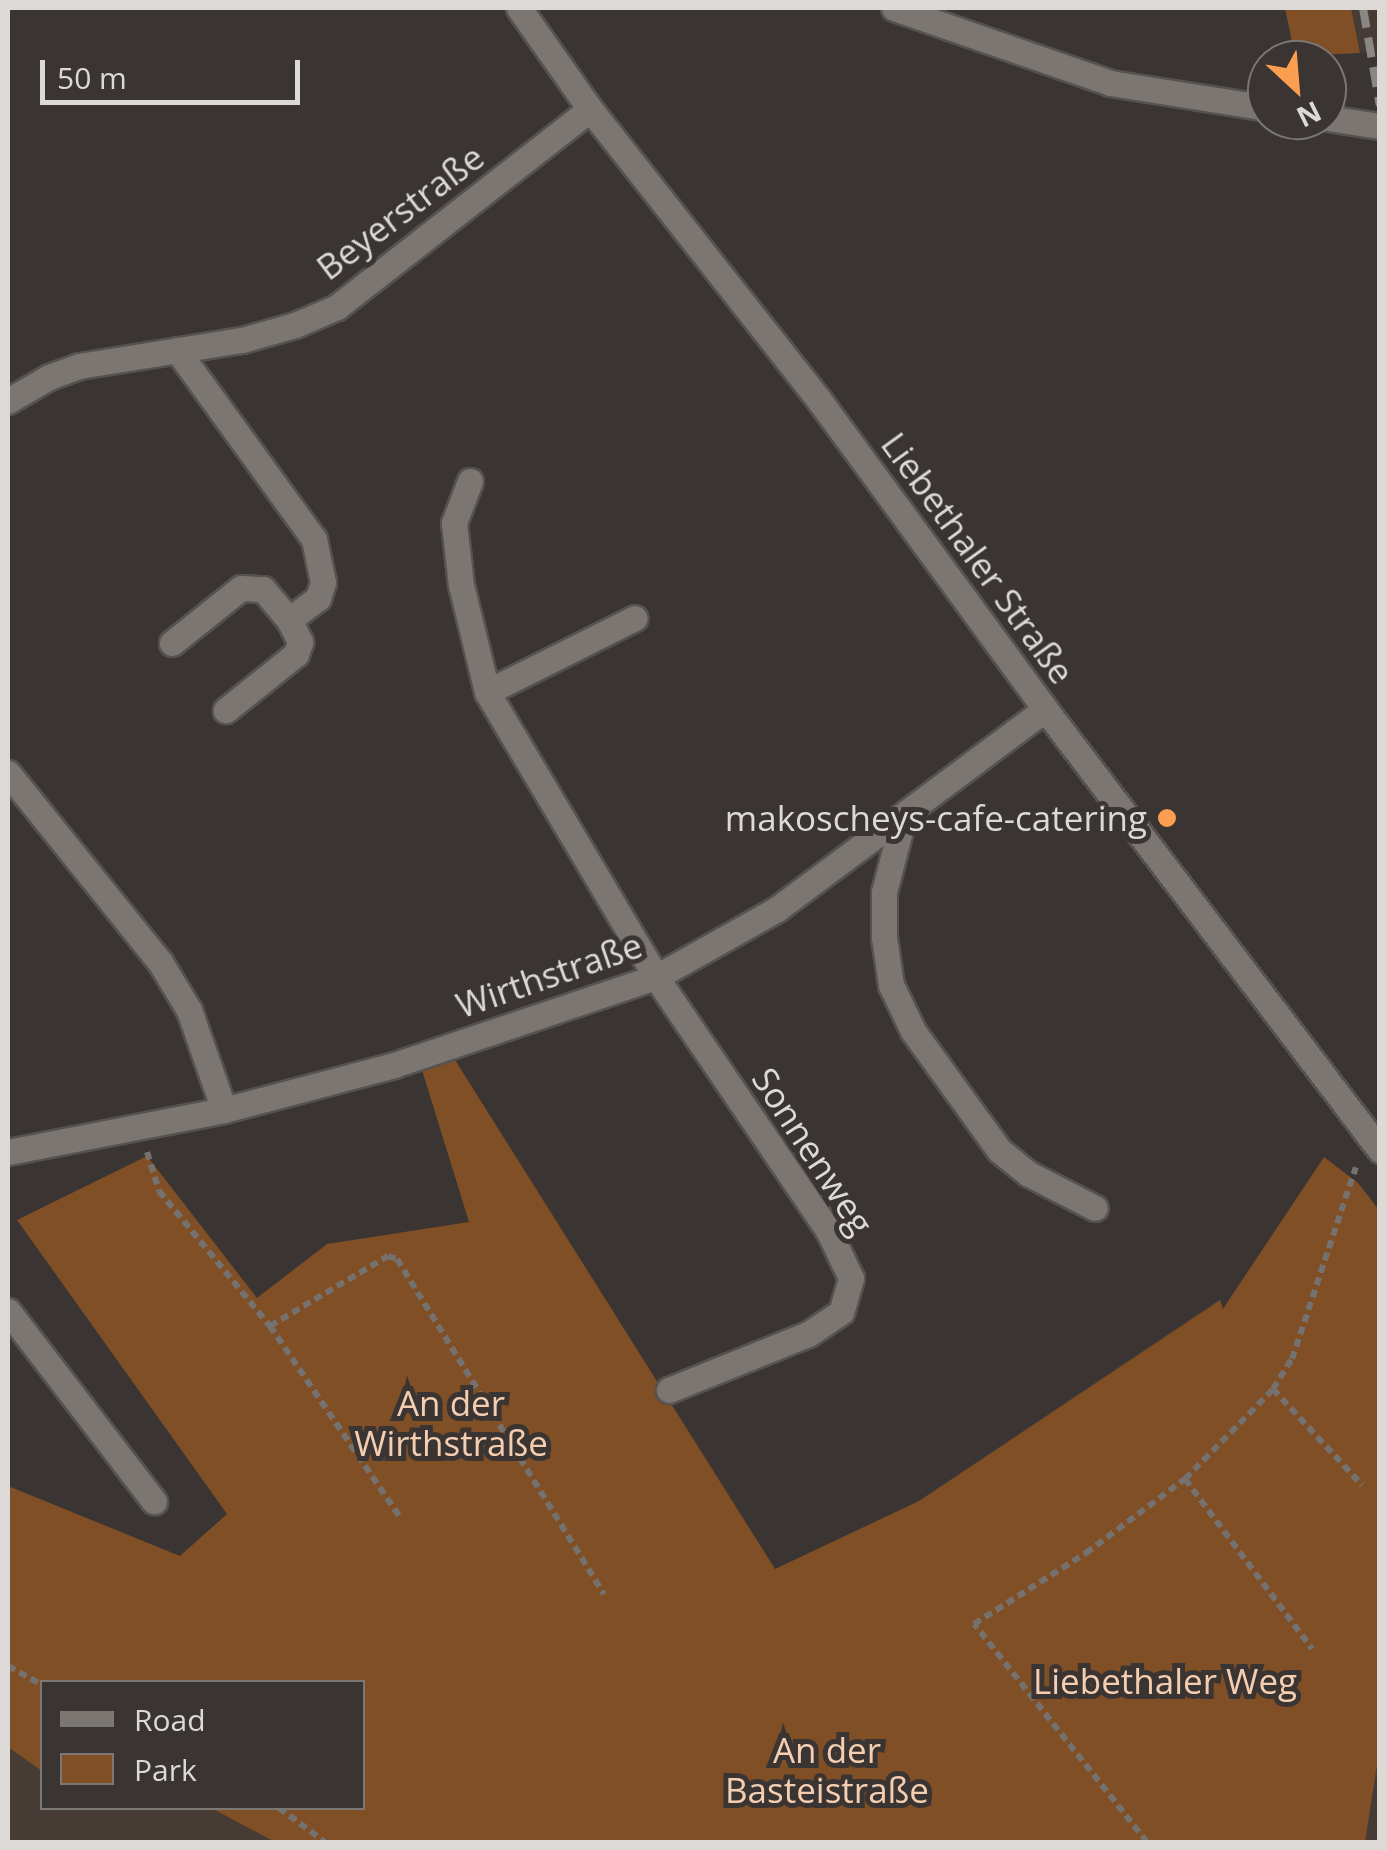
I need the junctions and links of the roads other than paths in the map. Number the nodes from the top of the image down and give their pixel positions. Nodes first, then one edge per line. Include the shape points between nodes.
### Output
1 (519, 8) edge
2 (894, 8) edge
3 (1247, 105) edge
4 (590, 110) junction
5 (1347, 121) edge
6 (1380, 126) edge
7 (177, 350) junction
8 (8, 401) edge
9 (470, 481) dead end
10 (635, 618) dead end
11 (288, 620) junction
12 (172, 642) dead end
13 (487, 692) junction
14 (226, 710) dead end
15 (1045, 710) junction
16 (8, 773) edge
17 (904, 819) junction
18 (656, 977) junction
19 (224, 1110) junction
20 (1374, 1144) edge
21 (8, 1152) edge
22 (1095, 1208) dead end
23 (8, 1311) edge
24 (670, 1390) dead end
25 (154, 1502) dead end

1 - 4 street, Liebethaler Straße
2 - 3 street via 1110,83
4 - 7 street, Beyerstraße via 336,307 260,335
4 - 15 street, Liebethaler Straße via 819,400
5 - 6 street
7 - 8 street, Beyerstraße via 79,366
7 - 11 street via 314,539 323,582 318,598
9 - 13 street via 454,523 460,585
10 - 13 street
11 - 12 street via 263,589 242,588
11 - 14 street via 300,642 296,654
13 - 18 street
15 - 17 street, Wirthstraße
15 - 20 street, Liebethaler Straße
16 - 19 street via 160,962 189,1010
17 - 18 street, Wirthstraße via 777,909
17 - 22 street via 884,892 884,937 891,984 912,1031 999,1150
18 - 19 street, Wirthstraße via 394,1065
18 - 24 street, Sonnenweg via 828,1230 851,1278 840,1312 808,1334
19 - 21 street, Wirthstraße
23 - 25 street

